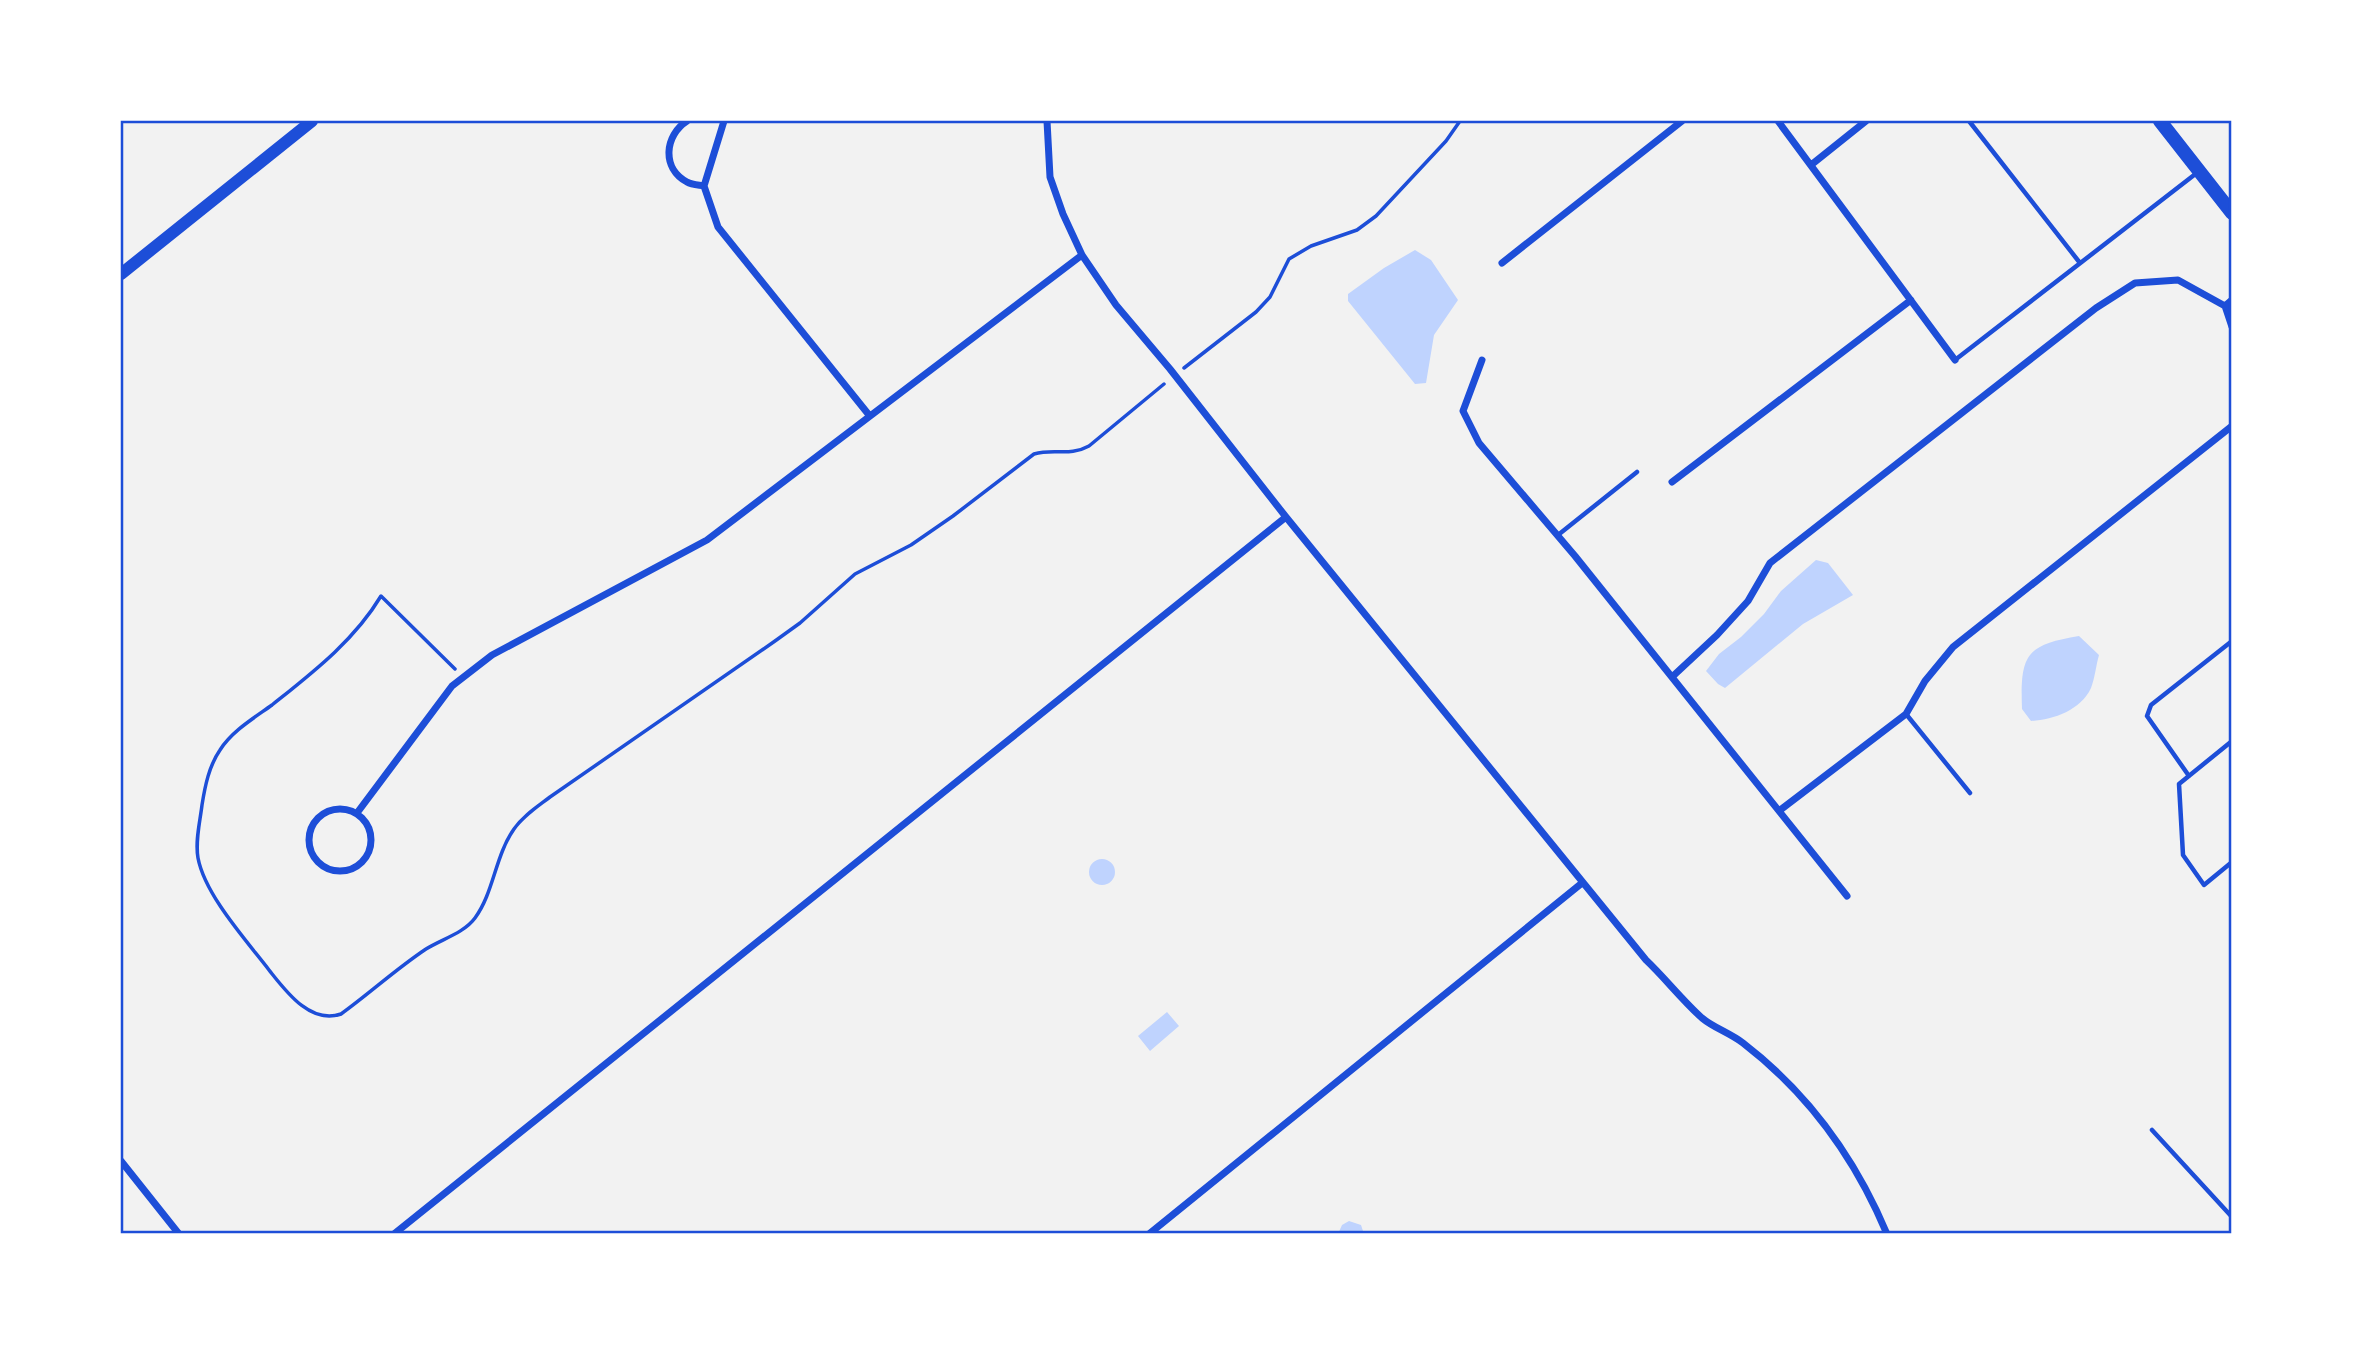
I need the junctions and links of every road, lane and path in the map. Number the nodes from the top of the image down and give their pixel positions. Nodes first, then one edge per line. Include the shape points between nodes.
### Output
1 (313, 121) edge
2 (687, 121) edge
3 (722, 121) edge
4 (1047, 121) edge
5 (1460, 121) edge
6 (1682, 121) edge
7 (1778, 121) edge
8 (1866, 121) edge
9 (1969, 121) edge
10 (2160, 121) edge
11 (1811, 165) junction
12 (2199, 171) junction
13 (704, 186) junction
14 (2232, 212) edge
15 (1082, 255) junction
16 (1502, 263) dead end
17 (2080, 263) junction
18 (121, 274) edge
19 (1911, 300) junction
20 (2232, 300) edge
21 (2225, 306) junction
22 (2232, 327) edge
23 (1482, 360) dead end
24 (1955, 360) joint
25 (1175, 376) junction
26 (869, 415) junction
27 (2232, 426) edge
28 (1637, 472) dead end
29 (1672, 482) dead end
30 (1286, 517) junction
31 (1557, 535) junction
32 (2232, 641) edge
33 (1672, 677) junction
34 (463, 678) junction
35 (1906, 714) junction
36 (2232, 741) edge
37 (2189, 776) junction
38 (1970, 793) dead end
39 (1779, 811) junction
40 (357, 813) junction
41 (2232, 862) edge
42 (1582, 883) junction
43 (1847, 896) dead end
44 (2152, 1130) dead end
45 (121, 1161) edge
46 (2232, 1217) edge
47 (179, 1234) edge
48 (394, 1234) edge
49 (1149, 1234) edge
50 (1888, 1234) edge

1 - 18 street
2 - 13 street via 670,141 669,157 675,172 688,183
3 - 13 street
4 - 15 street via 1050,177
5 - 25 path via 1376,216 1357,230 1289,259 1270,297 1256,312
6 - 16 street
7 - 11 street
8 - 11 street
9 - 17 lane
10 - 12 main road
11 - 19 street
12 - 14 main road
12 - 17 lane
13 - 26 street via 718,227
15 - 25 street via 1116,305
15 - 26 street
17 - 24 lane
19 - 24 street
19 - 29 street
20 - 21 street
21 - 22 street
21 - 33 street via 2178,280 2134,283 2096,308 1770,563 1748,601
23 - 31 street via 1463,411 1479,443
25 - 30 street
25 - 34 path via 1089,446 1068,454 1034,454 911,545 855,574 800,623 539,806 514,828 474,919 425,949 341,1014 315,1013 284,988 203,877 199,827 215,757 229,738 326,662 381,596
26 - 34 street via 707,540 492,655
27 - 35 street via 1953,647
28 - 31 lane
30 - 42 street
30 - 48 street
31 - 33 street
32 - 37 lane via 2151,705 2147,716
33 - 39 street
34 - 40 street via 452,686
35 - 38 lane
35 - 39 street
36 - 37 lane
37 - 41 lane via 2179,785 2183,855 2204,885
39 - 43 street
40 - 40 street via 334,809 314,823 310,847 323,867 348,871 367,857 371,833
42 - 49 street
42 - 50 street via 1703,1019 1742,1042 1822,1121 1851,1161
44 - 46 lane
45 - 47 street

